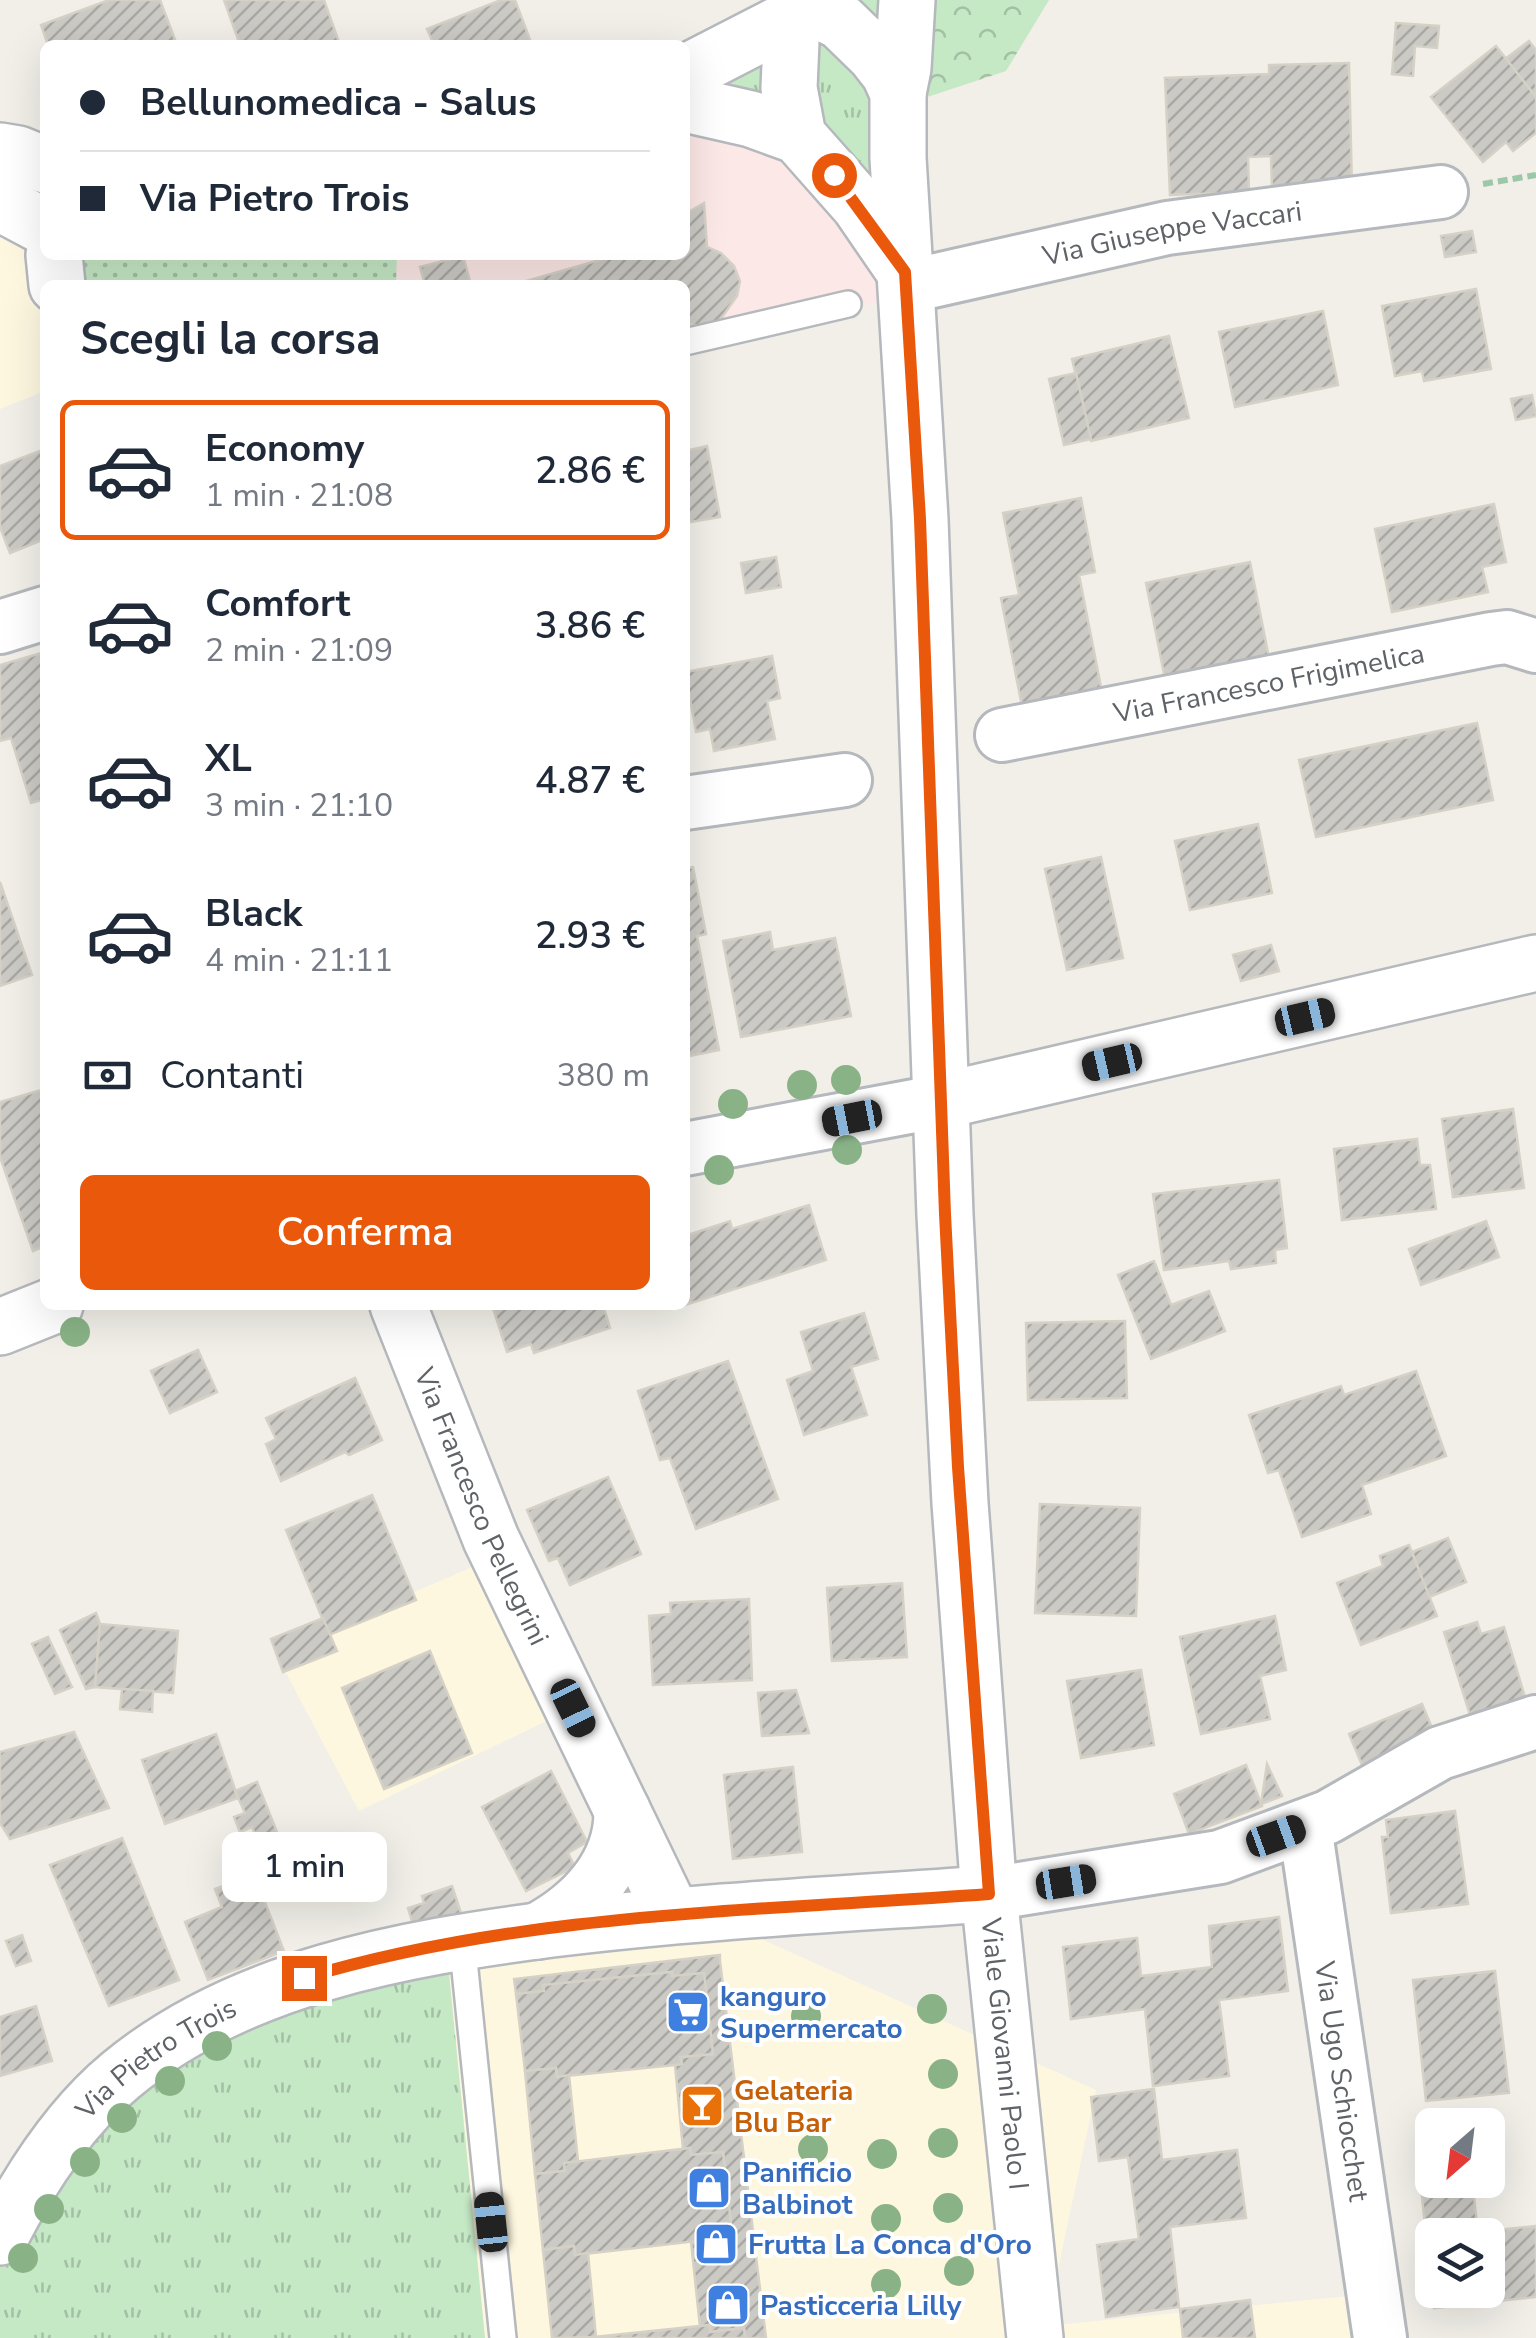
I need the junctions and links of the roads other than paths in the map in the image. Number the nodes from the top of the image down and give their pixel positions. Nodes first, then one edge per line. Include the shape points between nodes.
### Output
1 (907, 0) edge
2 (806, 8) edge
3 (690, 69) edge
4 (898, 93) junction
5 (690, 105) edge
6 (798, 136) junction
7 (0, 151) edge
8 (40, 164) edge
9 (1441, 192) dead end
10 (0, 203) edge
11 (40, 224) edge
12 (905, 279) junction
13 (848, 304) dead end
14 (690, 341) edge
15 (40, 614) edge
16 (0, 626) edge
17 (1536, 646) edge
18 (1002, 735) dead end
19 (845, 780) dead end
20 (690, 802) edge
21 (1536, 963) edge
22 (941, 1101) junction
23 (690, 1148) edge
24 (42, 1310) edge
25 (400, 1310) edge
26 (0, 1327) edge
27 (1536, 1722) edge
28 (622, 1810) junction
29 (1304, 1826) junction
30 (989, 1894) junction
31 (672, 1914) junction
32 (538, 1931) junction
33 (462, 1941) junction
34 (0, 2238) edge
35 (503, 2338) edge
36 (1036, 2338) edge
37 (1380, 2338) edge

1 - 4 street, Viale Giovanni Paolo I
2 - 3 street
2 - 4 street via 841,22 889,73
2 - 6 street via 790,88
4 - 12 street, Viale Giovanni Paolo I
5 - 6 street
6 - 12 street via 859,205
7 - 8 street
9 - 12 street, Via Giuseppe Vaccari via 1168,228
10 - 11 street
12 - 22 street, Viale Giovanni Paolo I
13 - 14 lane
15 - 16 street
17 - 18 street, Via Francesco Frigimelica via 1491,639
19 - 20 street
21 - 22 street
22 - 23 street
22 - 30 street, Viale Giovanni Paolo I via 960,1503
24 - 26 street
25 - 28 street, Via Francesco Pellegrini via 491,1539
27 - 29 street via 1440,1753
28 - 31 street, Via Francesco Pellegrini
28 - 32 street via 619,1843 605,1871 573,1910
29 - 30 street via 1220,1857
29 - 37 street, Via Ugo Schiocchet
30 - 31 street, Via Pietro Trois
30 - 36 street, Viale Giovanni Paolo I
31 - 32 street, Via Pietro Trois
32 - 33 street, Via Pietro Trois
33 - 34 street, Via Pietro Trois via 304,1978 170,2040 120,2075 83,2113
33 - 35 lane

